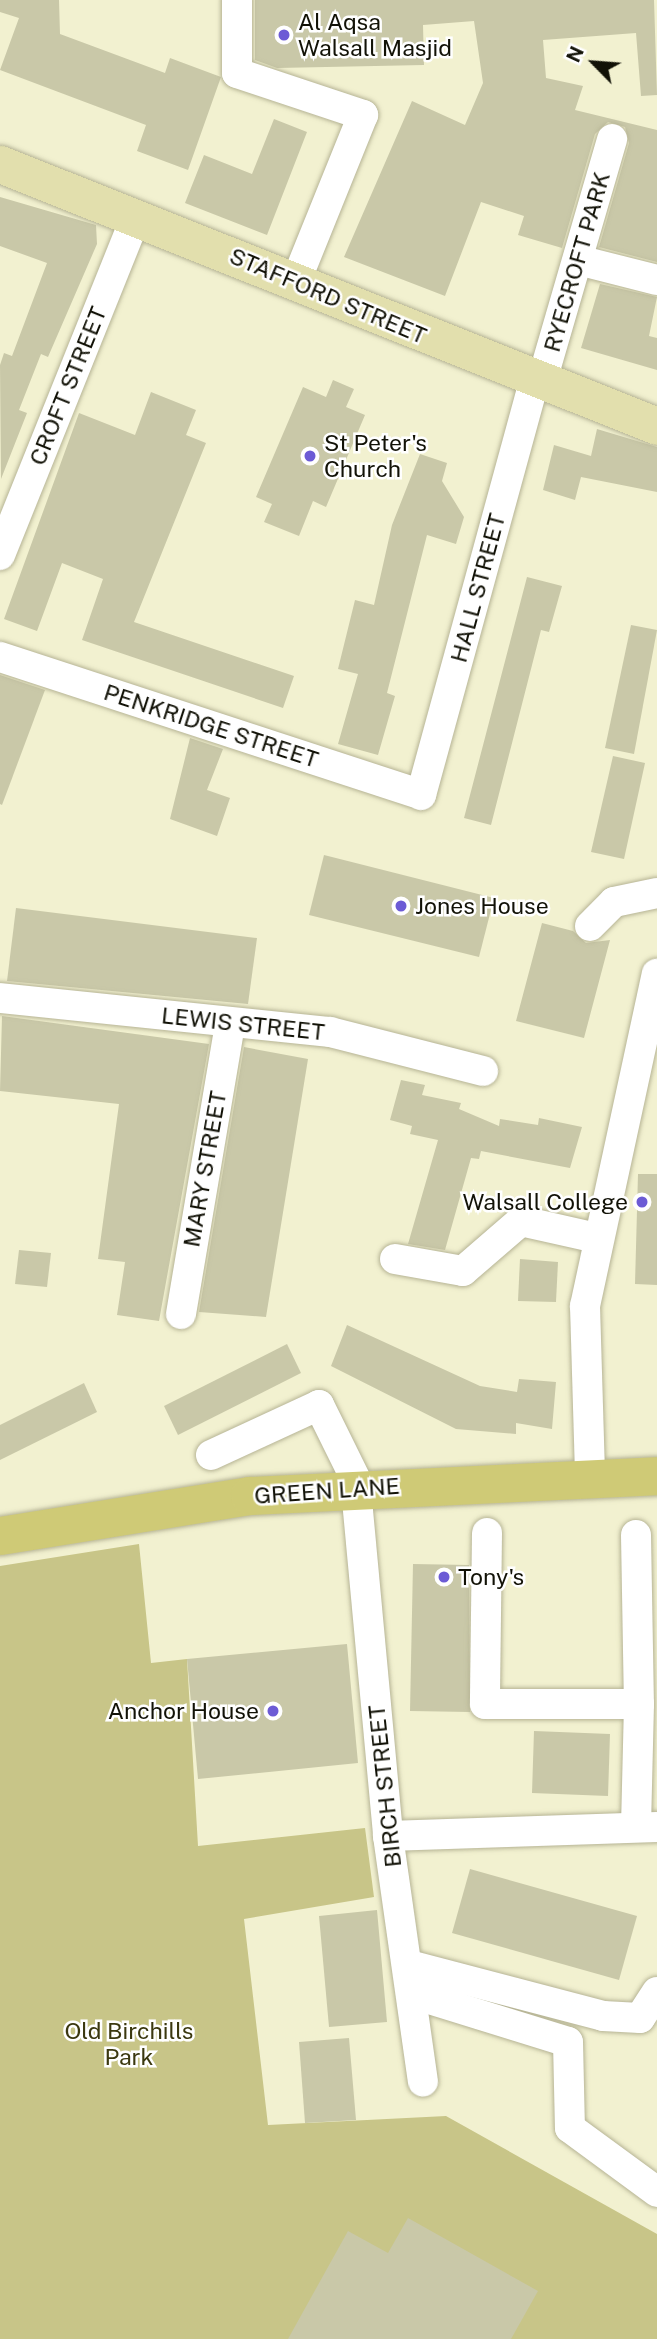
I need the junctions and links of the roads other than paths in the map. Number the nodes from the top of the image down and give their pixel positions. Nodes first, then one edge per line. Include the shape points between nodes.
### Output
1 (237, 0) edge
2 (612, 139) dead end
3 (0, 164) edge
4 (136, 216) junction
5 (578, 260) junction
6 (657, 280) edge
7 (295, 283) junction
8 (538, 383) junction
9 (657, 426) edge
10 (0, 555) edge
11 (0, 657) edge
12 (421, 795) joint
13 (657, 893) edge
14 (590, 926) dead end
15 (657, 974) edge
16 (0, 998) edge
17 (230, 1024) junction
18 (483, 1071) dead end
19 (597, 1238) junction
20 (395, 1259) dead end
21 (181, 1314) dead end
22 (211, 1455) dead end
23 (590, 1474) junction
24 (657, 1476) edge
25 (358, 1489) junction
26 (487, 1533) dead end
27 (636, 1535) dead end
28 (0, 1536) edge
29 (639, 1704) junction
30 (647, 1827) edge
31 (388, 1836) junction
32 (409, 1965) junction
33 (657, 1992) edge
34 (413, 1994) junction
35 (423, 2082) dead end
36 (657, 2192) edge

1 - 7 street via 237,73 363,116
2 - 5 street, RYECROFT PARK
3 - 4 main road, STAFFORD STREET
4 - 7 main road, STAFFORD STREET
4 - 10 street, CROFT STREET
5 - 6 street
5 - 8 street, RYECROFT PARK
7 - 8 main road, STAFFORD STREET
8 - 9 main road, STAFFORD STREET
8 - 12 street, HALL STREET
11 - 12 street, PENKRIDGE STREET
13 - 14 street via 614,902
15 - 19 street
16 - 17 street, LEWIS STREET
17 - 18 street, LEWIS STREET via 330,1032
17 - 21 street, MARY STREET
19 - 20 street via 521,1221 463,1271
19 - 23 street via 585,1306
22 - 25 street via 319,1405
23 - 24 highway, GREEN LANE
23 - 25 highway, GREEN LANE
25 - 28 highway, GREEN LANE via 236,1497
25 - 31 street, BIRCH STREET
26 - 29 street via 485,1704
27 - 29 street
29 - 30 street
30 - 31 street
31 - 32 street, BIRCH STREET
32 - 33 street via 603,2016 640,2018
32 - 34 street, BIRCH STREET
34 - 35 street, BIRCH STREET
34 - 36 street via 568,2042 570,2128

